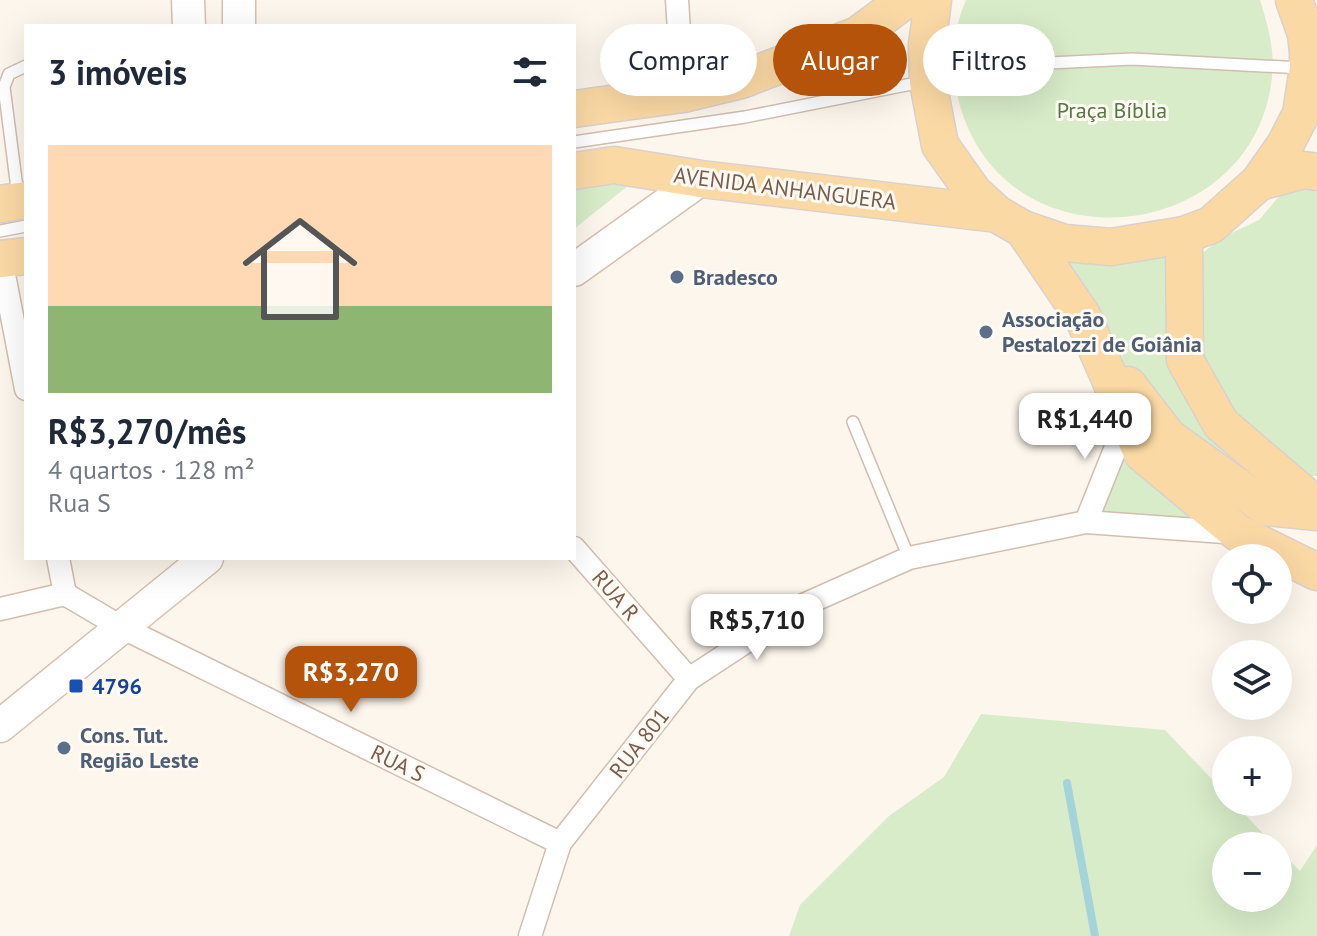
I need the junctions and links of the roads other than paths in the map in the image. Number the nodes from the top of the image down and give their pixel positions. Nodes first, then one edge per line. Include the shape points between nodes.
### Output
1 (188, 0) edge
2 (239, 0) edge
3 (677, 0) edge
4 (1294, 0) edge
5 (923, 3) edge
6 (189, 24) edge
7 (239, 24) edge
8 (679, 24) edge
9 (925, 24) edge
10 (932, 24) edge
11 (1055, 63) edge
12 (24, 67) edge
13 (1314, 69) edge
14 (757, 74) edge
15 (923, 83) edge
16 (668, 96) edge
17 (931, 96) edge
18 (576, 109) edge
19 (576, 142) edge
20 (576, 171) edge
21 (1317, 172) edge
22 (701, 179) junction
23 (1259, 182) junction
24 (1010, 221) junction
25 (12, 226) edge
26 (1184, 235) junction
27 (576, 269) edge
28 (1083, 317) junction
29 (24, 366) edge
30 (1128, 417) junction
31 (853, 422) dead end
32 (1317, 506) edge
33 (1317, 512) edge
34 (1086, 522) junction
35 (1238, 533) junction
36 (576, 550) edge
37 (909, 558) junction
38 (58, 560) edge
39 (205, 560) edge
40 (1317, 572) edge
41 (65, 594) junction
42 (0, 609) edge
43 (121, 627) junction
44 (689, 679) junction
45 (4, 713) edge
46 (560, 843) junction
47 (530, 936) edge

1 - 6 street
2 - 7 street
3 - 8 street
4 - 13 main road
5 - 9 main road
5 - 10 lane
5 - 14 main road
11 - 13 lane via 1132,59
12 - 25 lane via 9,74 4,87
13 - 23 main road via 1301,114
15 - 19 lane
16 - 18 main road
17 - 24 main road via 940,145 974,193
20 - 22 main road, AVENIDA ANHANGUERA via 614,165
21 - 23 main road via 1304,170
22 - 24 main road, AVENIDA ANHANGUERA
22 - 27 street
23 - 26 main road via 1211,225
24 - 26 main road via 1064,243 1111,247
24 - 28 main road
25 - 29 street
26 - 32 main road via 1185,360 1221,424
28 - 30 main road
28 - 33 main road via 1169,438 1266,507
30 - 34 street
30 - 35 main road via 1150,463
31 - 37 lane
34 - 35 street, RUA 801
34 - 37 street, RUA 801
35 - 40 main road
36 - 44 street, RUA R
37 - 44 street, RUA 801 via 799,607
38 - 41 street
39 - 43 street
41 - 42 street
41 - 43 street, RUA S
43 - 45 street
43 - 46 street, RUA S
44 - 46 street, RUA 801
46 - 47 street, RUA 801

